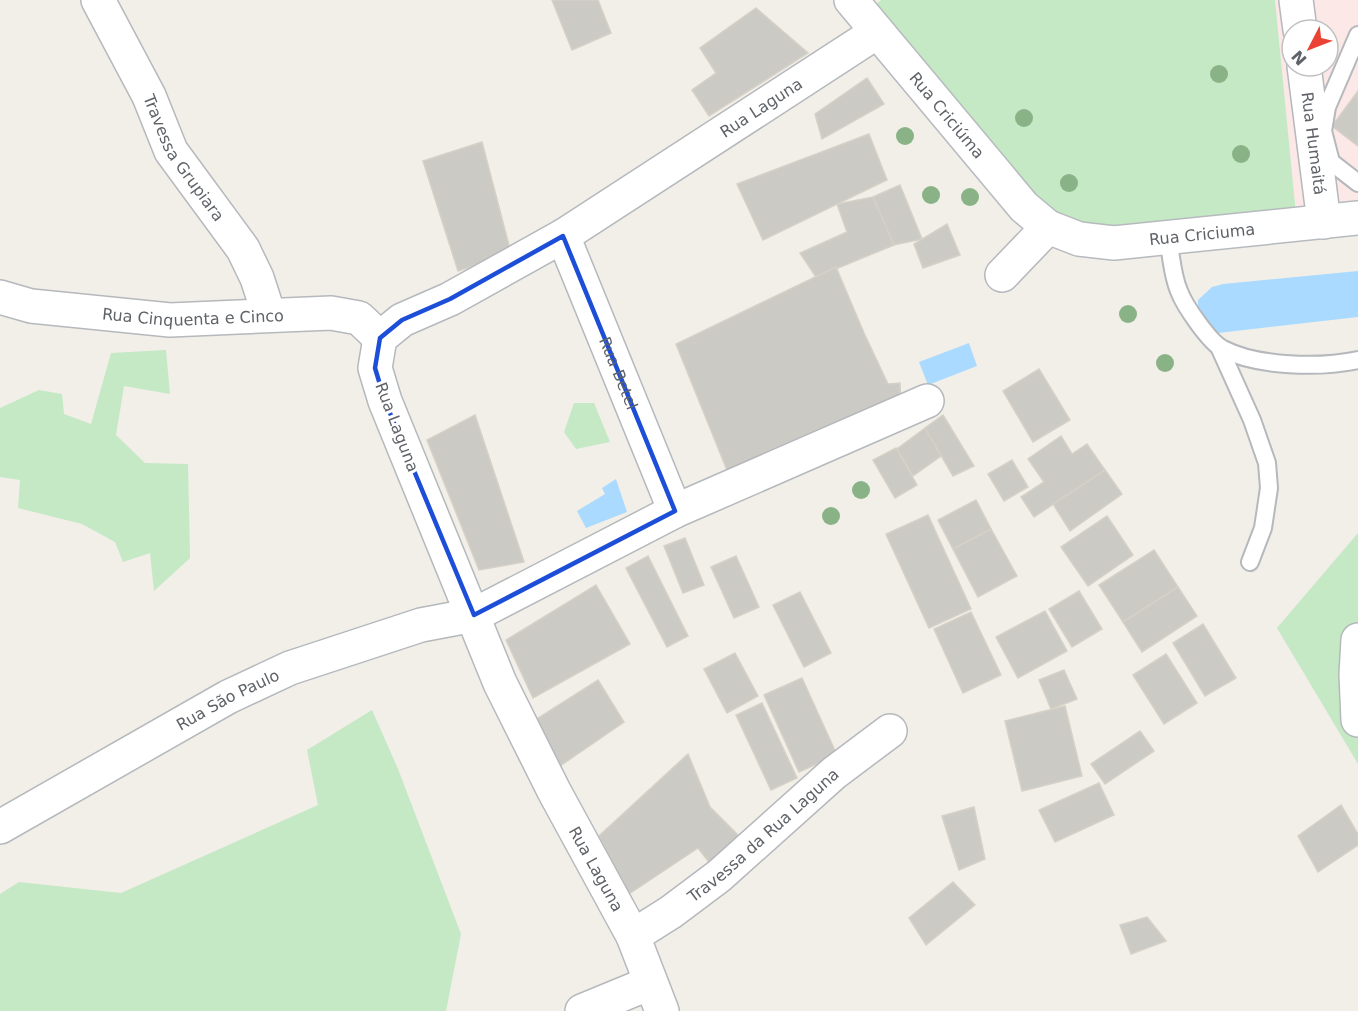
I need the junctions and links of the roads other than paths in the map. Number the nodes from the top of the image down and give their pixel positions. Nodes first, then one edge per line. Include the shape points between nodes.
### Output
1 (98, 0) edge
2 (851, 0) edge
3 (1296, 0) edge
4 (1298, 18) edge
5 (877, 32) junction
6 (1358, 35) edge
7 (1306, 78) edge
8 (1358, 183) edge
9 (1358, 218) edge
10 (1324, 222) junction
11 (1048, 227) junction
12 (563, 236) junction
13 (1168, 237) junction
14 (1002, 275) dead end
15 (0, 297) edge
16 (269, 315) junction
17 (380, 338) junction
18 (1220, 349) junction
19 (1358, 360) edge
20 (927, 401) dead end
21 (675, 511) junction
22 (1250, 562) dead end
23 (474, 615) junction
24 (1358, 640) edge
25 (1358, 720) edge
26 (890, 731) dead end
27 (0, 827) edge
28 (633, 936) junction
29 (656, 997) edge
30 (582, 1011) edge

1 - 16 street, Travessa Grupiara via 148,96 171,151 243,249
2 - 5 street, Rua Criciúma
3 - 4 street
5 - 11 street, Rua Criciúma via 1024,207
5 - 12 street, Rua Laguna
6 - 8 lane via 1327,107 1323,131 1331,162
7 - 10 street, Rua Humaitá
9 - 10 street, Rua Criciuma
10 - 13 street, Rua Criciuma
11 - 13 street, Rua Criciuma via 1079,239 1114,243
11 - 14 street
12 - 17 street, Rua Laguna via 450,299 402,320
12 - 21 street, Rua Betel
13 - 18 lane via 1179,291 1197,323
15 - 16 street, Rua Cinquenta e Cinco via 31,306 170,320
16 - 17 street, Rua Cinquenta e Cinco via 332,313 358,318
17 - 23 street, Rua Laguna via 375,368 385,401
18 - 19 lane via 1256,362 1335,364
18 - 22 lane via 1267,463 1269,488 1263,528
20 - 21 street
21 - 23 street
23 - 27 street, Rua São Paulo via 421,624 290,668 228,697
23 - 28 street, Rua Laguna via 500,683
24 - 25 street
26 - 28 street, Travessa da Rua Laguna via 834,773 719,876
28 - 29 street, Rua Laguna
29 - 30 street

